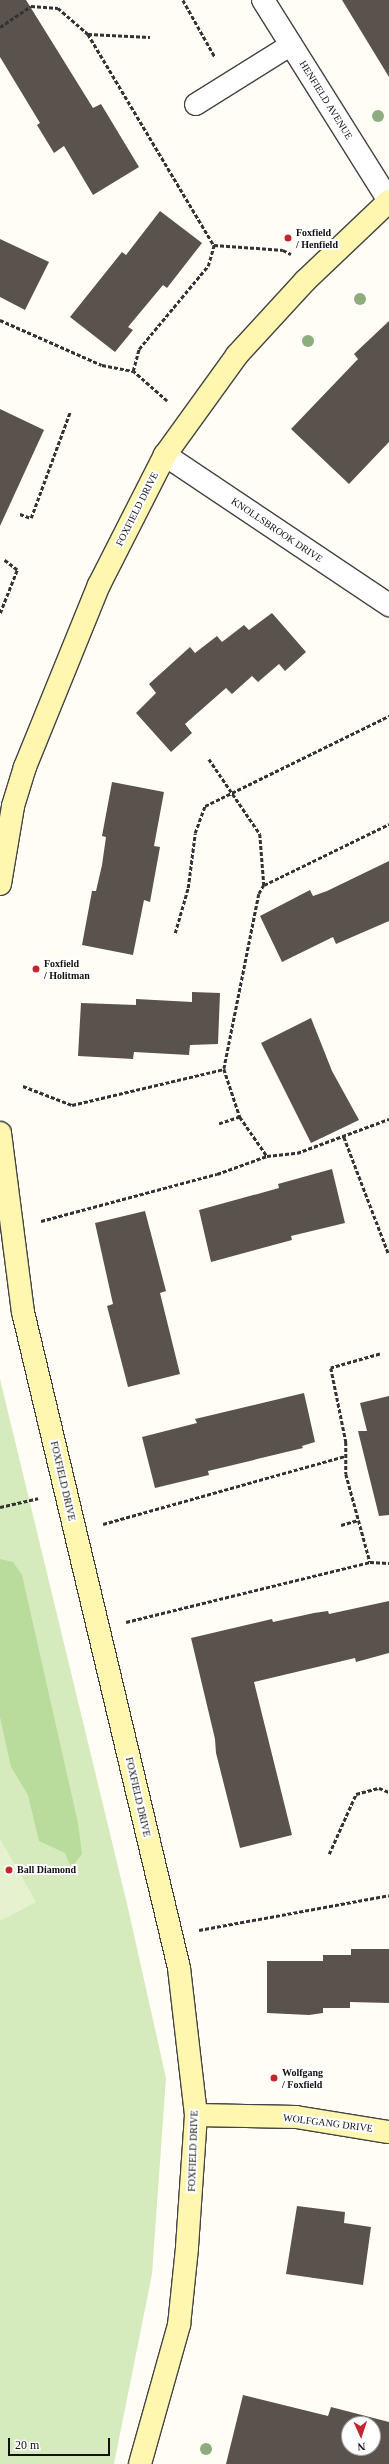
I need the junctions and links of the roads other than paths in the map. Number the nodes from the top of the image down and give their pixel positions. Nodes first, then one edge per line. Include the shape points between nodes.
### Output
1 (263, 0) edge
2 (291, 44) junction
3 (195, 104) dead end
4 (389, 201) edge
5 (165, 455) junction
6 (389, 604) edge
7 (0, 884) edge
8 (0, 1133) edge
9 (196, 2115) junction
10 (389, 2132) edge
11 (140, 2464) edge

1 - 2 street, HENFIELD AVENUE
2 - 3 lane
2 - 4 street, HENFIELD AVENUE
4 - 5 street, FOXFIELD DRIVE via 318,268 237,355
5 - 6 street, KNOLLSBROOK DRIVE
5 - 7 street, FOXFIELD DRIVE via 99,585 25,767 14,806
8 - 9 street, FOXFIELD DRIVE via 23,1312 179,1968
9 - 10 street, WOLFGANG DRIVE via 296,2117
9 - 11 street, FOXFIELD DRIVE via 179,2324

